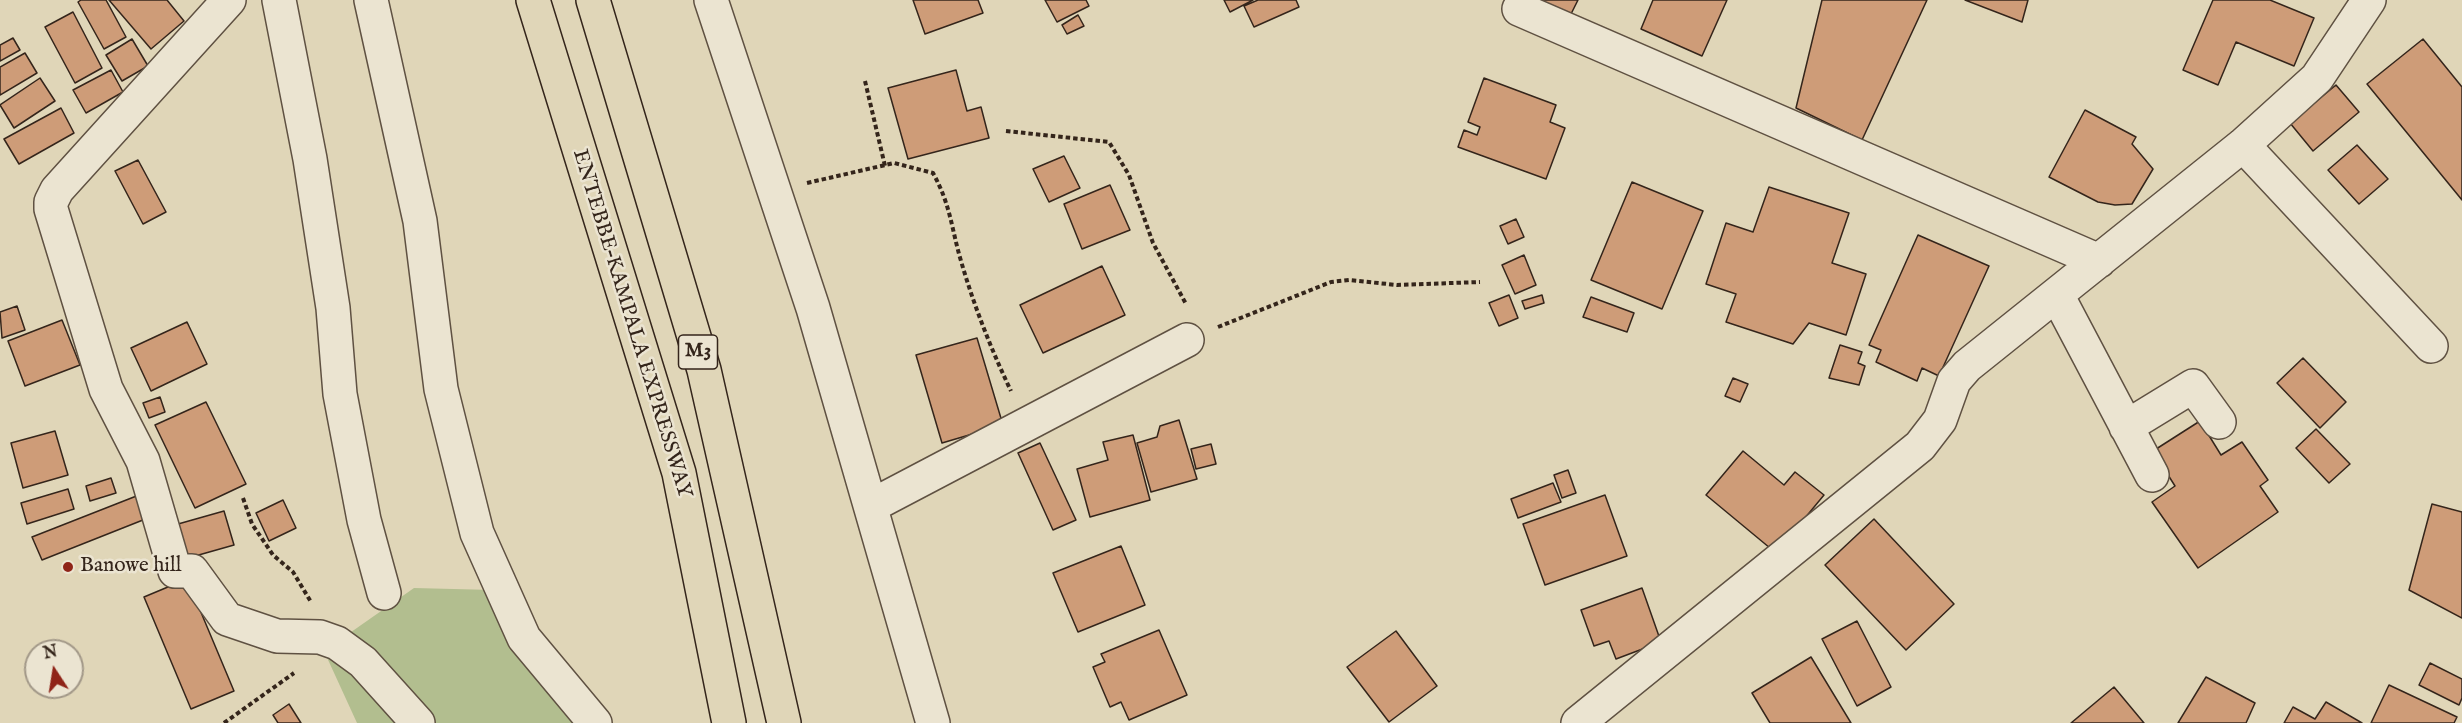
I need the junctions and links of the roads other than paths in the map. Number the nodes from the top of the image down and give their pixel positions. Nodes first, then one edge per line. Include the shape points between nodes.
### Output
1 (229, 0) edge
2 (279, 0) edge
3 (371, 0) edge
4 (532, 0) edge
5 (593, 0) edge
6 (711, 0) edge
7 (2369, 0) edge
8 (1519, 9) dead end
9 (2243, 145) junction
10 (2099, 261) junction
11 (2056, 295) junction
12 (1195, 337) road end
13 (2431, 346) dead end
14 (2219, 422) dead end
15 (2126, 427) junction
16 (2152, 476) dead end
17 (871, 506) junction
18 (384, 593) dead end
19 (727, 711) edge
20 (783, 716) edge
21 (593, 721) edge
22 (418, 723) edge
23 (933, 723) edge
24 (1578, 723) edge

1 - 22 street via 57,190 51,209 106,388 143,461 175,571 192,572 227,619 277,636 321,637 337,643 363,662
2 - 18 street via 310,159 333,308 340,394 364,520
3 - 21 street via 420,221 441,389 477,533 524,638
4 - 19 highway, ENTEBBE–KAMPALA EXPRESSWAY / M3 via 679,473
5 - 20 highway, M3 via 704,370
6 - 17 street via 813,308
7 - 9 street via 2317,78
8 - 10 street
9 - 10 street
9 - 13 street
10 - 11 street
11 - 15 street
11 - 24 street via 1967,366 1954,381 1941,420 1920,446
12 - 17 street
14 - 15 street via 2193,386
15 - 16 street
17 - 23 street

